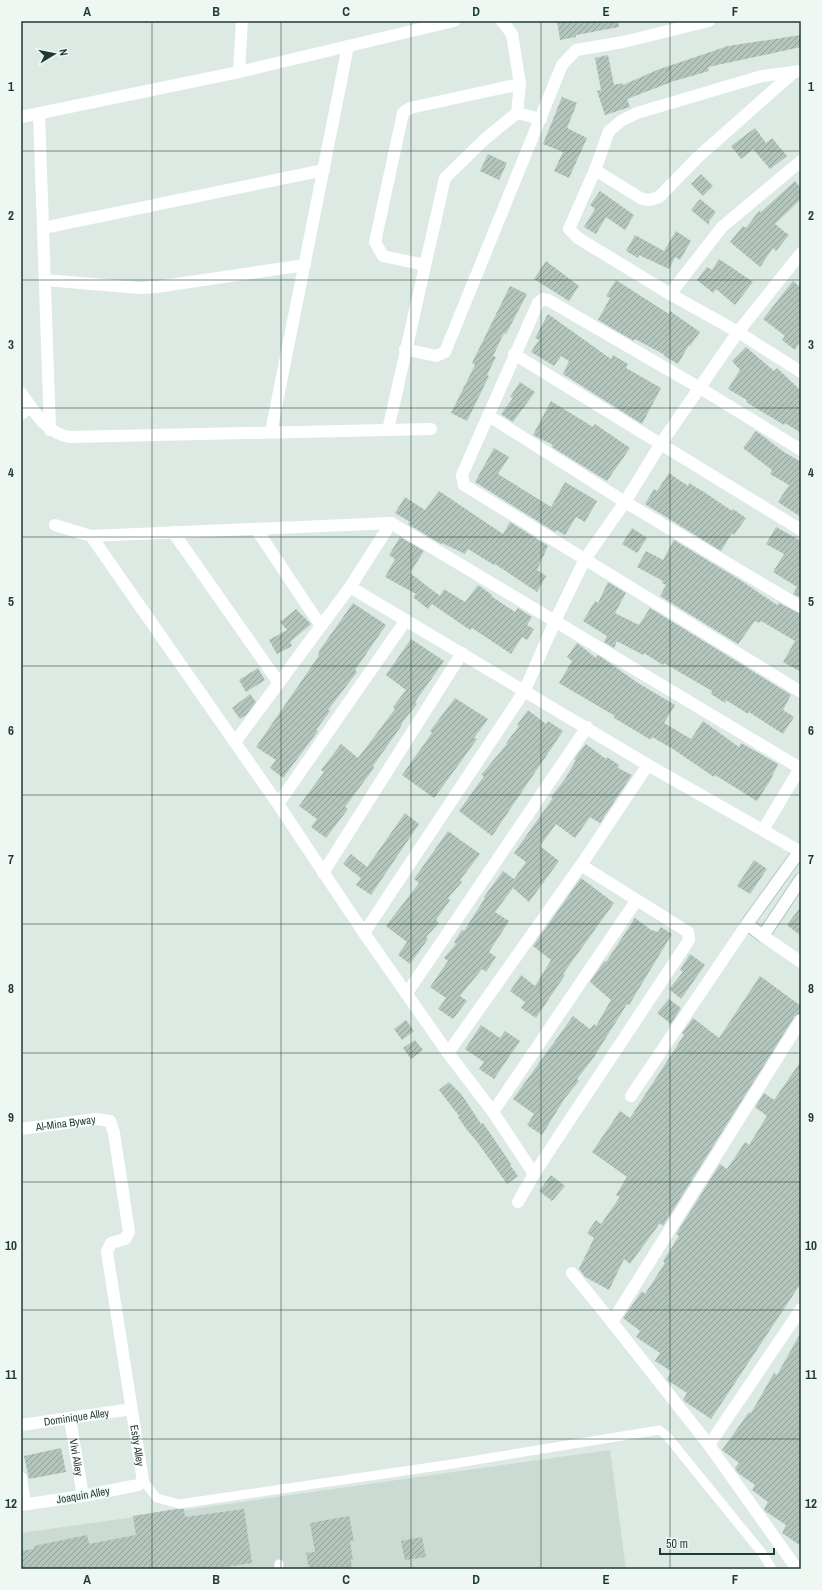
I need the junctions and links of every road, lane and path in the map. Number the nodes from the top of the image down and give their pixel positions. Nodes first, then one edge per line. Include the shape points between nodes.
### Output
1 (242, 21) edge
2 (454, 21) edge
3 (502, 21) edge
4 (709, 21) edge
5 (348, 46) junction
6 (798, 71) edge
7 (239, 72) junction
8 (520, 84) junction
9 (39, 113) junction
10 (517, 113) junction
11 (21, 117) edge
12 (541, 119) junction
13 (801, 161) edge
14 (324, 170) junction
15 (595, 170) junction
16 (43, 228) junction
17 (801, 253) edge
18 (305, 265) junction
19 (425, 266) junction
20 (45, 280) junction
21 (670, 294) junction
22 (738, 332) junction
23 (405, 349) junction
24 (514, 354) junction
25 (799, 367) edge
26 (700, 388) junction
27 (21, 393) edge
28 (26, 410) edge
29 (489, 416) junction
30 (431, 429) dead end
31 (50, 430) junction
32 (388, 430) junction
33 (271, 432) junction
34 (660, 445) junction
35 (801, 450) edge
36 (625, 502) junction
37 (391, 522) junction
38 (55, 525) dead end
39 (256, 529) junction
40 (801, 530) edge
41 (173, 532) junction
42 (91, 536) junction
43 (586, 559) junction
44 (350, 587) junction
45 (801, 608) edge
46 (406, 620) junction
47 (555, 621) junction
48 (321, 626) junction
49 (462, 653) junction
50 (279, 683) junction
51 (525, 690) junction
52 (801, 692) edge
53 (587, 726) junction
54 (235, 742) junction
55 (648, 764) junction
56 (278, 804) junction
57 (763, 830) junction
58 (800, 851) edge
59 (581, 865) junction
60 (323, 873) junction
61 (801, 879) edge
62 (636, 901) junction
63 (747, 924) junction
64 (364, 933) junction
65 (763, 936) junction
66 (801, 962) edge
67 (407, 993) junction
68 (801, 1020) edge
69 (448, 1053) junction
70 (631, 1096) dead end
71 (493, 1112) junction
72 (110, 1121) joint
73 (21, 1129) edge
74 (534, 1174) junction
75 (518, 1202) dead end
76 (572, 1273) dead end
77 (801, 1309) edge
78 (612, 1322) junction
79 (132, 1410) junction
80 (70, 1419) junction
81 (21, 1425) edge
82 (710, 1445) junction
83 (21, 1478) edge
84 (143, 1481) junction
85 (83, 1496) junction
86 (23, 1504) edge
87 (772, 1569) edge
88 (797, 1569) edge

1 - 7 street
2 - 5 street
3 - 8 street via 512,34
4 - 12 street via 623,42 576,50 562,65
5 - 7 street
5 - 14 street
6 - 15 street via 762,76 621,121 609,131
6 - 15 street via 698,157 659,197 642,199
7 - 9 street
8 - 10 street
8 - 19 street via 410,108 403,113 375,242 383,256
9 - 11 street
9 - 16 street
10 - 12 street
10 - 19 street via 486,138 445,178
12 - 23 street via 523,157 445,352 436,356
13 - 21 street via 722,227
14 - 16 street
14 - 18 street
15 - 21 street via 568,229 578,238
16 - 20 street
17 - 22 street
18 - 20 street via 140,288
18 - 33 street
19 - 23 street
20 - 31 street
21 - 22 street
22 - 25 street
22 - 26 street
23 - 32 street
24 - 26 street via 538,303 543,299
24 - 29 street
24 - 34 street
26 - 34 street
26 - 35 street
27 - 28 street
28 - 31 street
29 - 36 street
29 - 43 street via 462,475 464,485
30 - 32 street
31 - 33 street via 69,437
32 - 33 street
34 - 36 street
34 - 40 street
36 - 43 street
36 - 45 street
37 - 39 street
37 - 44 street
37 - 47 street
38 - 42 street
39 - 41 street
39 - 48 street
41 - 42 street
41 - 50 street
42 - 54 street
43 - 47 street
43 - 52 street
44 - 46 street
44 - 48 street
46 - 49 street
46 - 56 street
47 - 51 street
47 - 57 street via 800,768
48 - 50 street
49 - 51 street
49 - 60 street
50 - 54 street
51 - 53 street
51 - 64 street
53 - 55 street
53 - 67 street
54 - 56 street
55 - 57 street
55 - 59 street
56 - 60 street
57 - 58 street
58 - 63 street
59 - 62 street
59 - 69 street
60 - 64 street
61 - 65 street
62 - 71 street
62 - 74 street via 688,932 689,940
63 - 65 street
63 - 70 street
64 - 67 street
65 - 66 street
67 - 69 street
68 - 78 street
69 - 71 street
71 - 74 street
72 - 73 street, Al-Mina Byway via 96,1119
72 - 79 street, Esby Alley via 129,1232 125,1239 111,1242 107,1252
74 - 75 street
76 - 78 street
77 - 82 street
78 - 82 street
79 - 80 street, Dominique Alley
79 - 84 street, Esby Alley
80 - 81 street, Dominique Alley
80 - 85 street, Vivi Alley
82 - 88 street
83 - 86 street
84 - 85 street, Joaquin Alley via 138,1485
84 - 87 lane via 158,1498 178,1504 452,1464 659,1430 668,1436
85 - 86 street, Joaquin Alley

